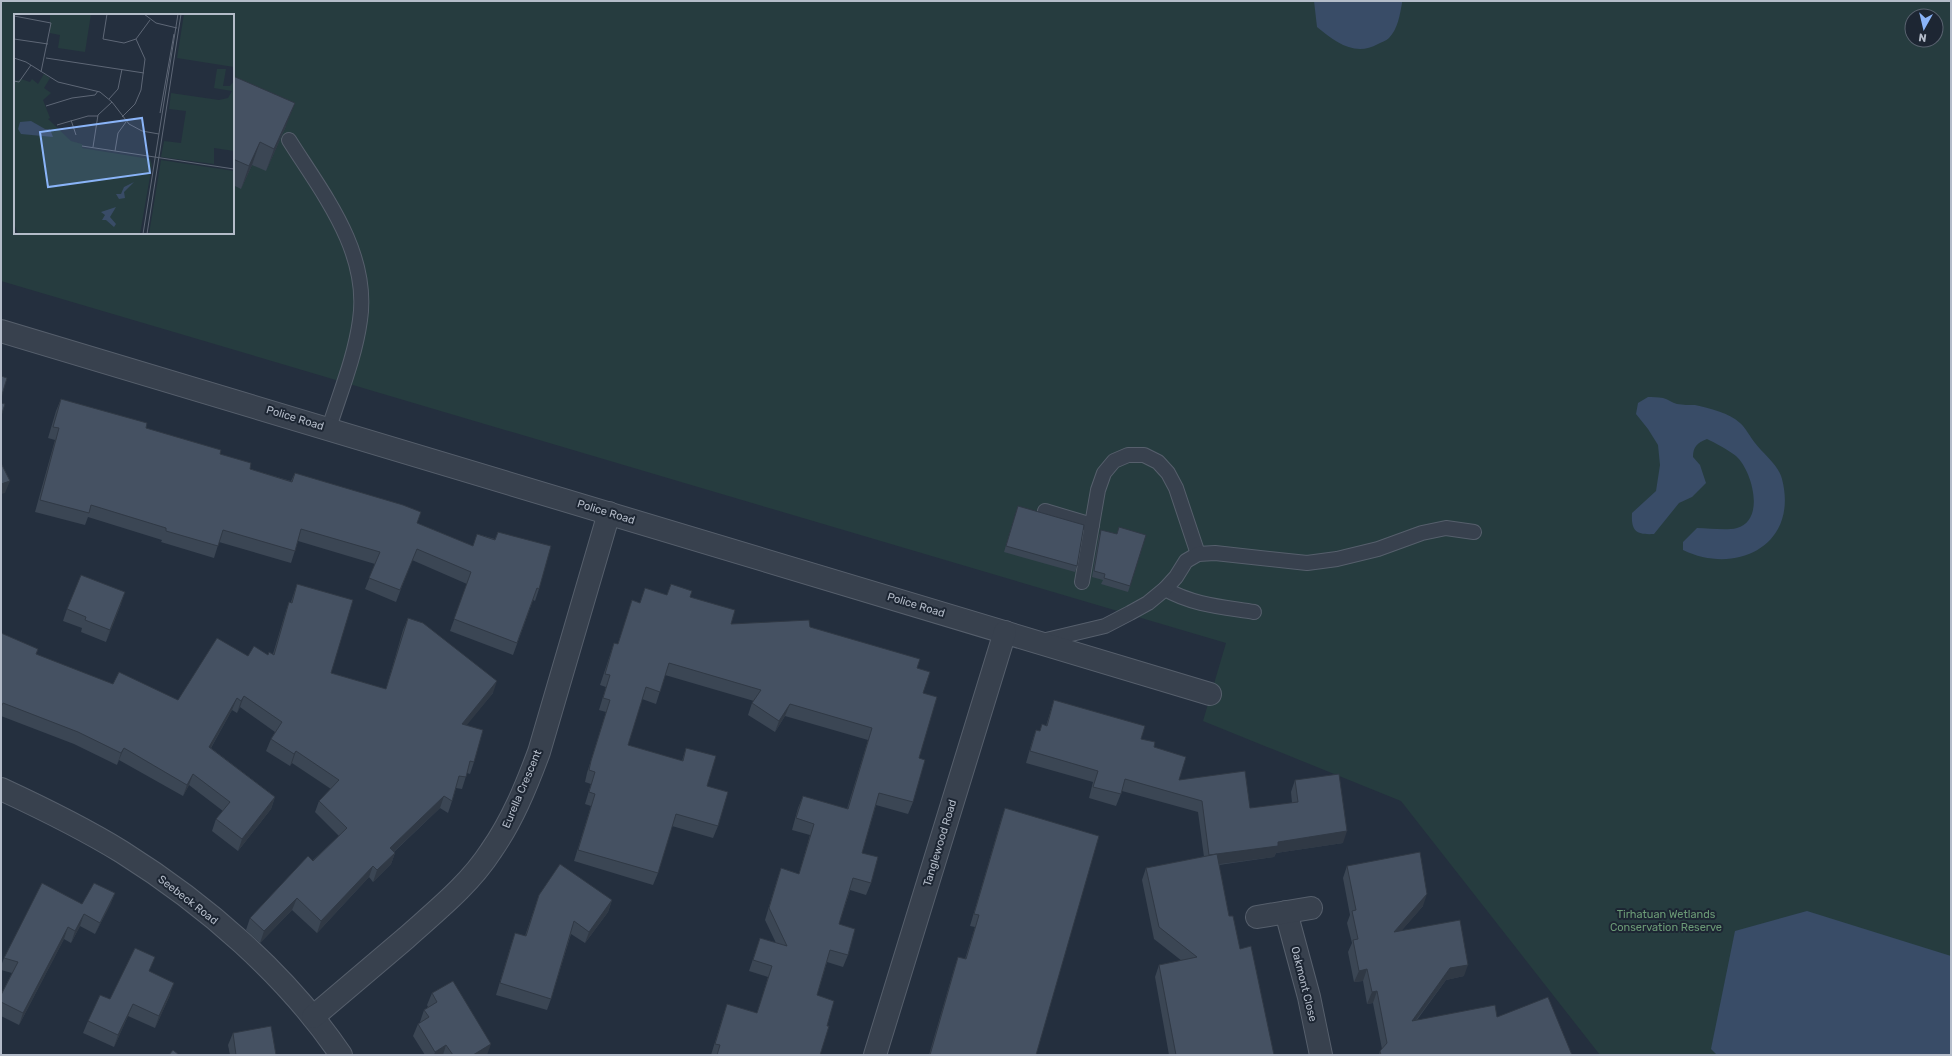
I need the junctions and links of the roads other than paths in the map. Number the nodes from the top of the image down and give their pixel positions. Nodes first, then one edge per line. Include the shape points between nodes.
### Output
1 (289, 140) edge
2 (1, 331) edge
3 (329, 428) junction
4 (1045, 511) dead end
5 (609, 513) junction
6 (1092, 525) junction
7 (1474, 532) dead end
8 (1198, 554) junction
9 (1082, 582) dead end
10 (1165, 589) junction
11 (1254, 612) dead end
12 (1005, 632) junction
13 (1038, 642) junction
14 (1210, 694) dead end
15 (1, 789) edge
16 (1311, 908) dead end
17 (1286, 912) junction
18 (1257, 917) dead end
19 (314, 1017) junction
20 (341, 1055) edge
21 (875, 1055) edge
22 (1321, 1055) edge

1 - 3 lane via 347,236 357,263 360,319 355,344
2 - 3 street, Police Road
3 - 5 street, Police Road
4 - 6 lane
5 - 12 street, Police Road
5 - 19 street, Eurella Crescent via 539,752 504,830 491,852 468,881 443,906
6 - 8 lane via 1098,490 1104,473 1114,461 1128,455 1144,456 1158,462 1168,473 1176,488
6 - 9 lane
7 - 8 lane via 1446,528 1422,533 1378,549 1337,559 1308,562 1215,553
8 - 10 lane via 1186,561
10 - 11 lane via 1195,603
10 - 13 lane via 1148,603 1105,626
12 - 13 street, Police Road
12 - 21 street, Tanglewood Road
13 - 14 street, Police Road
15 - 19 street, Seebeck Road via 78,827 122,852 163,880 237,939
16 - 17 street
17 - 18 street
17 - 22 street, Oakmont Close via 1309,997
19 - 20 street, Seebeck Road

